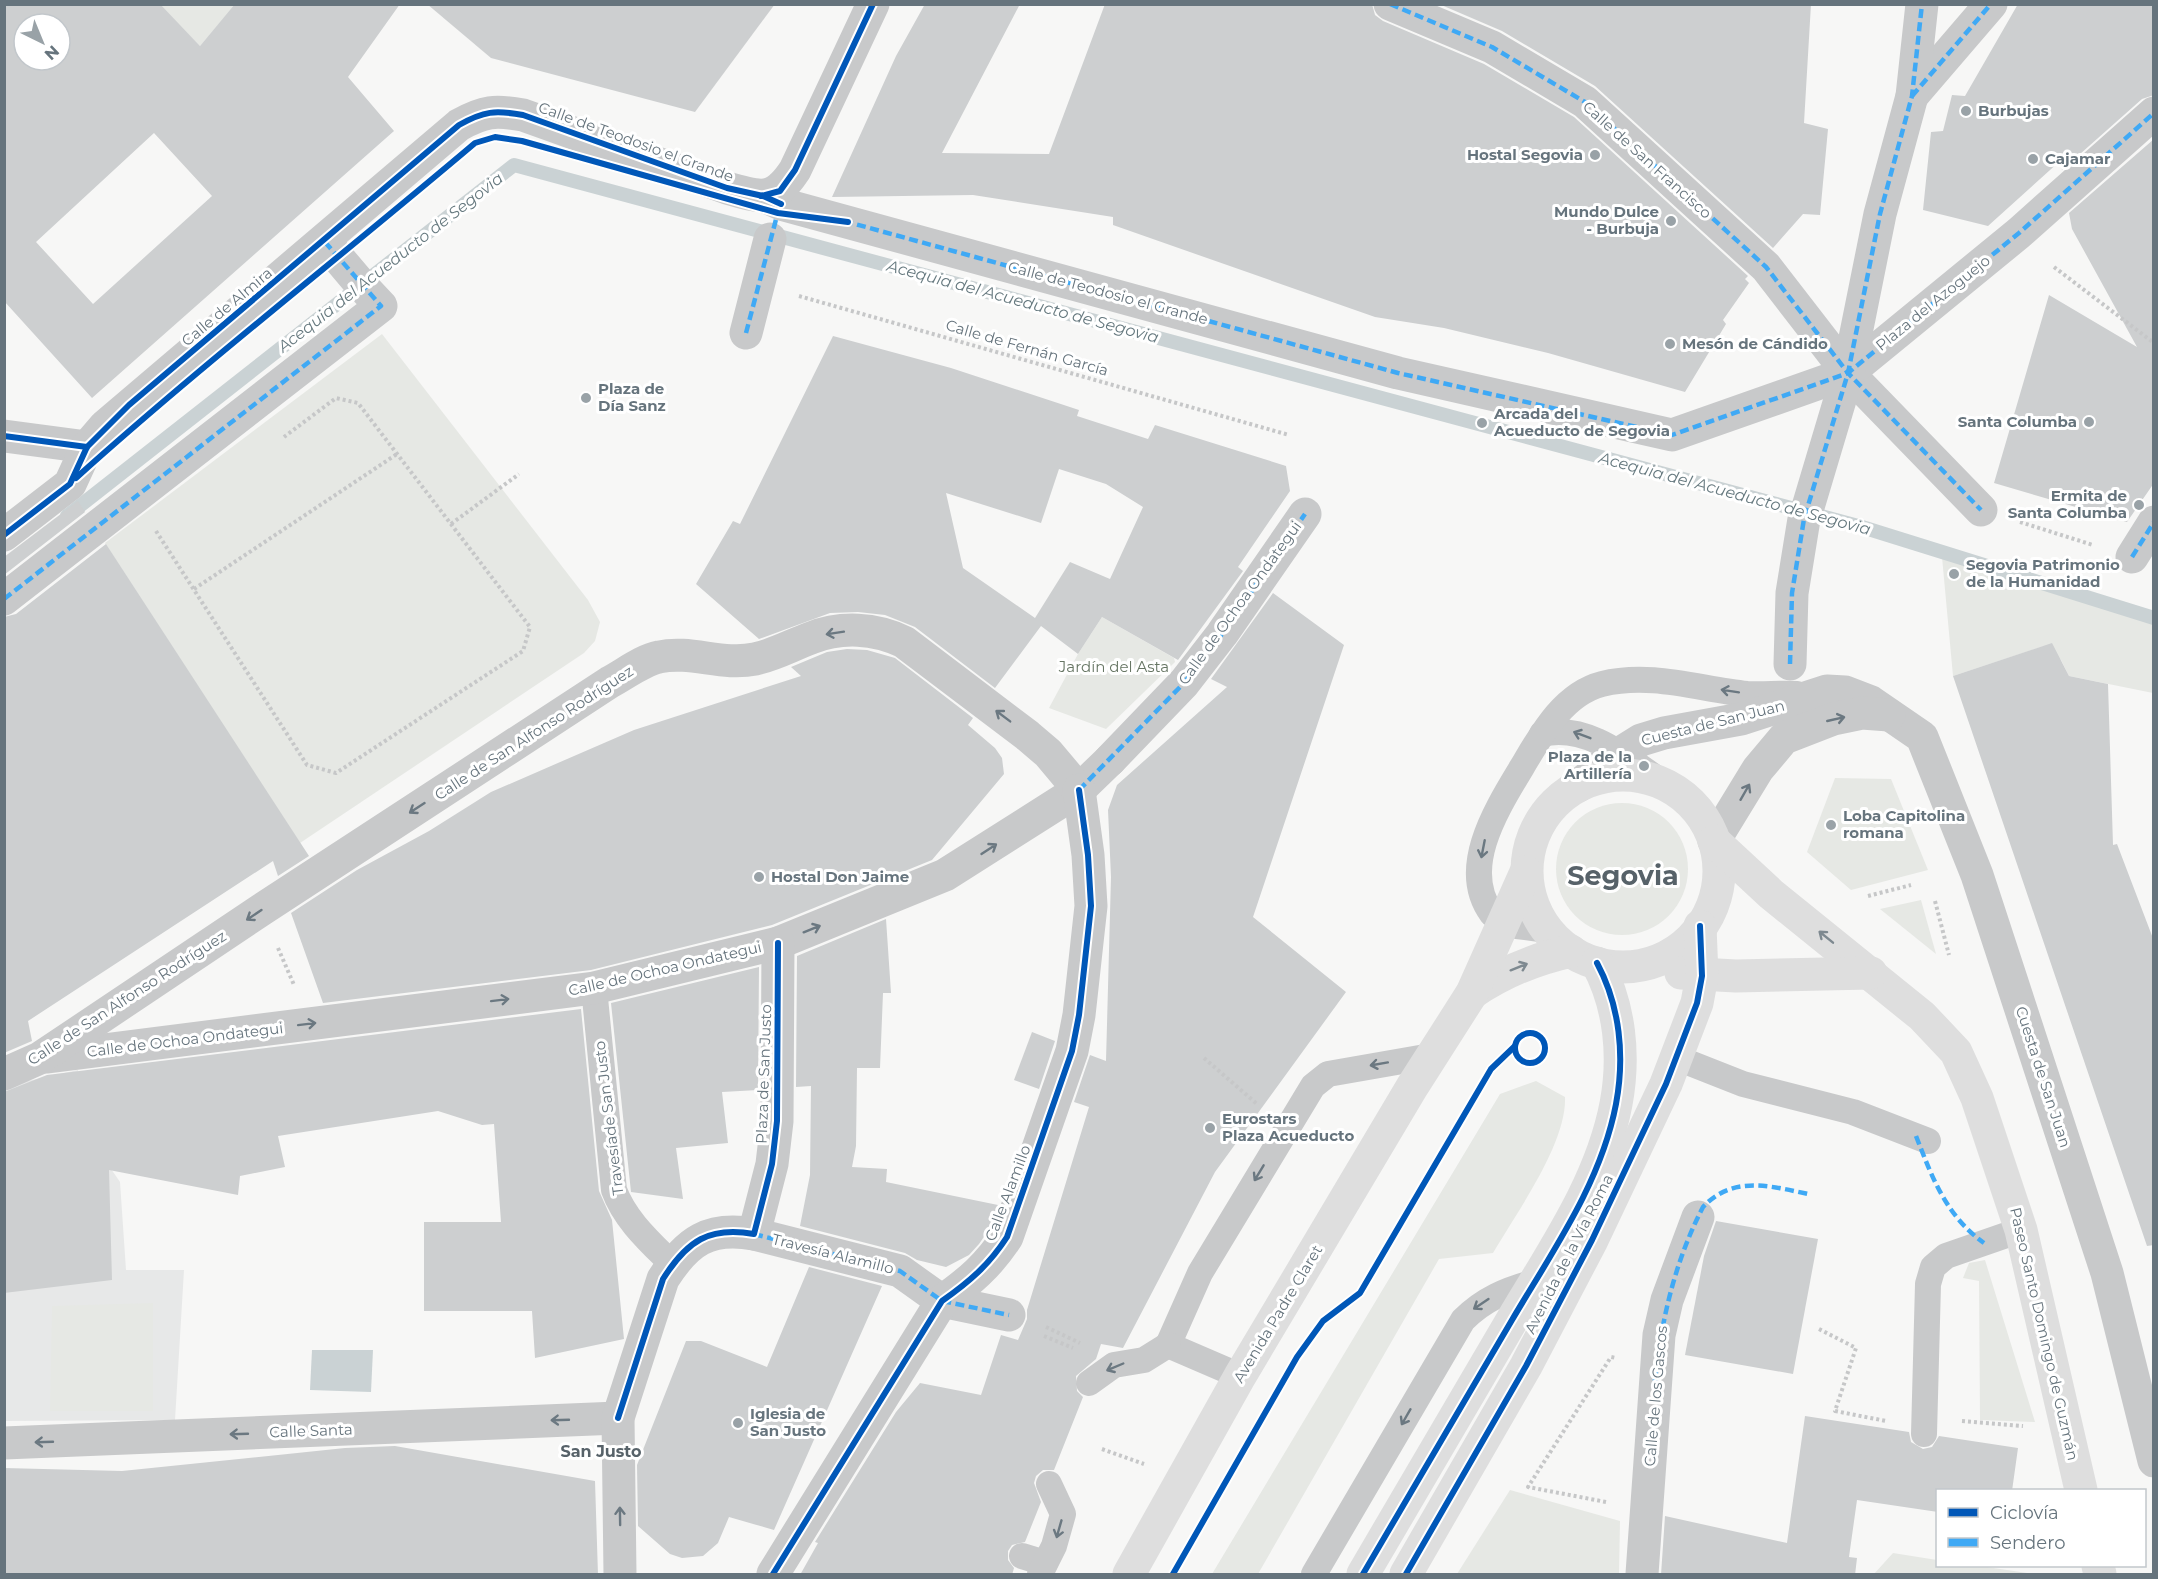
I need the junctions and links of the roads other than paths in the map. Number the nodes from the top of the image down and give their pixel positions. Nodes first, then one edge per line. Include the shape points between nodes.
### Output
1 (873, 4) edge
2 (1922, 4) edge
3 (1991, 4) edge
4 (1396, 6) edge
5 (1912, 96) junction
6 (482, 112) joint
7 (2154, 113) edge
8 (772, 216) junction
9 (324, 241) junction
10 (746, 333) dead end
11 (1848, 373) junction
12 (1671, 435) joint
13 (4, 436) edge
14 (87, 447) junction
15 (1981, 510) road end
16 (1305, 514) dead end
17 (2154, 522) edge
18 (4, 535) edge
19 (2132, 557) road end
20 (4, 599) edge
21 (1795, 689) junction
22 (1891, 716) junction
23 (1542, 734) junction
24 (1784, 738) junction
25 (1618, 754) junction
26 (1666, 784) junction
27 (1578, 786) junction
28 (1079, 790) junction
29 (1714, 841) junction
30 (1527, 872) junction
31 (1495, 913) junction
32 (1701, 926) junction
33 (778, 943) junction
34 (1572, 948) junction
35 (1655, 961) junction
36 (1871, 973) junction
37 (1702, 976) junction
38 (1754, 976) junction
39 (594, 988) junction
40 (1472, 993) junction
41 (1691, 1019) junction
42 (1431, 1056) junction
43 (40, 1058) junction
44 (1677, 1058) junction
45 (4, 1074) edge
46 (1928, 1141) dead end
47 (1698, 1217) dead end
48 (2021, 1230) junction
49 (754, 1234) junction
50 (672, 1264) junction
51 (1535, 1282) junction
52 (942, 1301) junction
53 (1009, 1315) road end
54 (1168, 1346) junction
55 (1240, 1376) junction
56 (1089, 1383) dead end
57 (618, 1418) junction
58 (1924, 1434) dead end
59 (4, 1443) edge
60 (2154, 1461) edge
61 (1049, 1484) dead end
62 (2080, 1489) edge
63 (1036, 1565) edge
64 (621, 1575) edge
65 (773, 1575) edge
66 (1129, 1575) edge
67 (1314, 1575) edge
68 (1363, 1575) edge
69 (1406, 1575) edge
70 (1642, 1575) edge

1 - 8 street via 795,170 780,190
2 - 5 street, Plaza del Azoguejo
3 - 5 street
4 - 11 street, Calle de San Francisco via 1492,47 1585,102 1766,267
5 - 11 street, Plaza del Azoguejo via 1880,214
6 - 8 street, Calle de Teodosio el Grande via 523,115 727,188
6 - 9 street, Calle de Almira via 459,125
7 - 11 street, Plaza del Azoguejo via 2019,233
8 - 10 street
8 - 12 street, Calle de Teodosio el Grande via 1398,373
9 - 14 street, Calle de Almira via 129,405
9 - 20 street via 368,292 134,498
11 - 12 street, Plaza del Azoguejo
11 - 15 street
11 - 21 street, Plaza del Azoguejo via 1806,513 1792,593
13 - 14 street
14 - 18 street, Calle de Almira via 70,484
16 - 28 street, Calle de Ochoa Ondategui via 1191,675
17 - 19 street
21 - 22 street, Cuesta de San Juan via 1845,692 1871,702
21 -> 23 lane via 1747,694 1659,681 1618,681 1573,699
21 - 24 lane
21 - 25 street, Cuesta de San Juan via 1741,719 1664,733 1641,740
24 -> 22 street, Cuesta de San Juan via 1842,717 1862,713
22 - 60 street, Cuesta de San Juan via 1913,729 1927,746 1977,875 2107,1273
25 -> 23 lane via 1580,732 1557,730
23 -> 31 lane via 1496,811 1481,855 1481,888
29 -> 24 street, Cuesta de San Juan via 1758,769
25 - 26 lane
25 - 27 street, Cuesta de San Juan
26 - 27 main road via 1637,775 1622,775
26 - 29 main road via 1700,814
27 - 30 main road via 1554,804 1540,821 1529,849
33 -> 28 street, Calle de Ochoa Ondategui via 945,875
28 -> 43 street, Calle de San Alfonso Rodríguez via 1028,736 904,642 885,633 861,629 813,636 756,659 727,663 691,656 656,657 610,682
28 - 52 street, Calle Alamillo via 1091,906 1072,1051 1007,1237 986,1266
29 - 32 main road via 1717,886
36 -> 29 main road, Paseo Santo Domingo de Guzmán via 1771,894
30 - 31 main road, Avenida Padre Claret
30 - 34 main road via 1532,903
31 - 34 lane
31 - 40 main road, Avenida Padre Claret via 1487,955
32 - 35 main road via 1680,947
32 - 37 main road, Avenida de la Vía Roma
33 - 39 street, Calle de Ochoa Ondategui
33 - 49 street, Plaza de San Justo via 777,1121 772,1164
34 - 35 main road via 1626,966
40 -> 34 main road, Avenida Padre Claret via 1522,965
34 - 51 main road, Avenida de la Vía Roma via 1608,984 1618,1020 1616,1103 1607,1140 1589,1183
35 - 37 main road via 1678,972
36 - 38 main road
36 - 48 main road, Paseo Santo Domingo de Guzmán via 1938,1030 1956,1052 1977,1098
37 - 38 main road
37 - 41 main road, Avenida de la Vía Roma
38 - 41 main road via 1716,995
43 -> 39 street, Calle de Ochoa Ondategui
39 - 50 lane, Travesíade San Justo via 614,1190 618,1202 643,1236
40 - 42 main road, Avenida Padre Claret
41 - 44 main road, Avenida de la Vía Roma
42 -> 54 lane via 1328,1074 1313,1086 1200,1273
42 - 55 main road, Avenida Padre Claret
43 - 45 street, Calle de San Alfonso Rodríguez
44 - 46 lane via 1743,1084 1853,1112
44 - 69 main road, Avenida de la Vía Roma via 1592,1240 1526,1366
47 - 70 street, Calle de los Gascos via 1667,1300 1659,1335
48 - 58 lane via 1946,1256 1934,1267 1928,1284
48 - 62 main road, Paseo Santo Domingo de Guzmán
49 - 50 street via 713,1232 695,1241
49 - 52 street, Travesía Alamillo via 900,1271
50 - 57 street via 663,1279
51 -> 67 lane, Avenida de la Vía Roma via 1480,1303 1462,1320
51 - 68 main road, Avenida de la Vía Roma
52 - 53 street, Travesía Alamillo
52 - 65 street, Calle Alamillo
54 - 55 lane
54 -> 56 lane via 1144,1360 1114,1365
55 - 66 main road, Avenida Padre Claret
57 -> 59 street, Calle Santa
64 -> 57 street
61 -> 63 lane via 1064,1514

